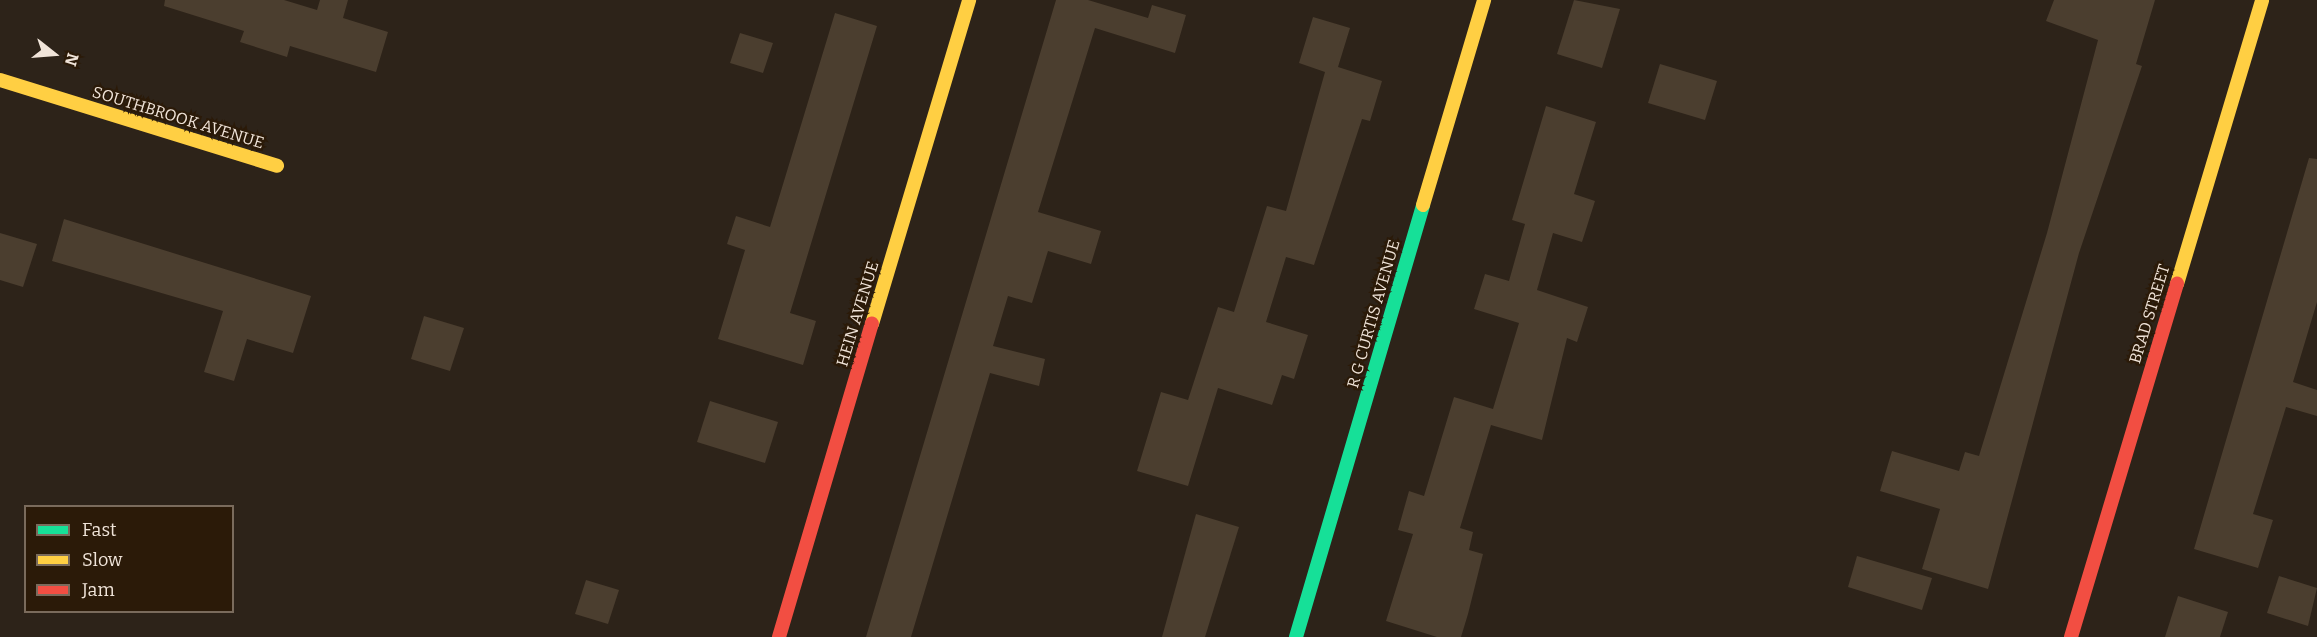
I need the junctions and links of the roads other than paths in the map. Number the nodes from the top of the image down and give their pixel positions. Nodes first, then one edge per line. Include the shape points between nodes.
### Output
1 (969, 0) edge
2 (1484, 0) edge
3 (2262, 0) edge
4 (0, 80) edge
5 (277, 166) dead end
6 (779, 637) edge
7 (1296, 637) edge
8 (2071, 637) edge

1 - 6 street, HEIN AVENUE
2 - 7 street, R G CURTIS AVENUE
3 - 8 street, BRAD STREET
4 - 5 street, SOUTHBROOK AVENUE

